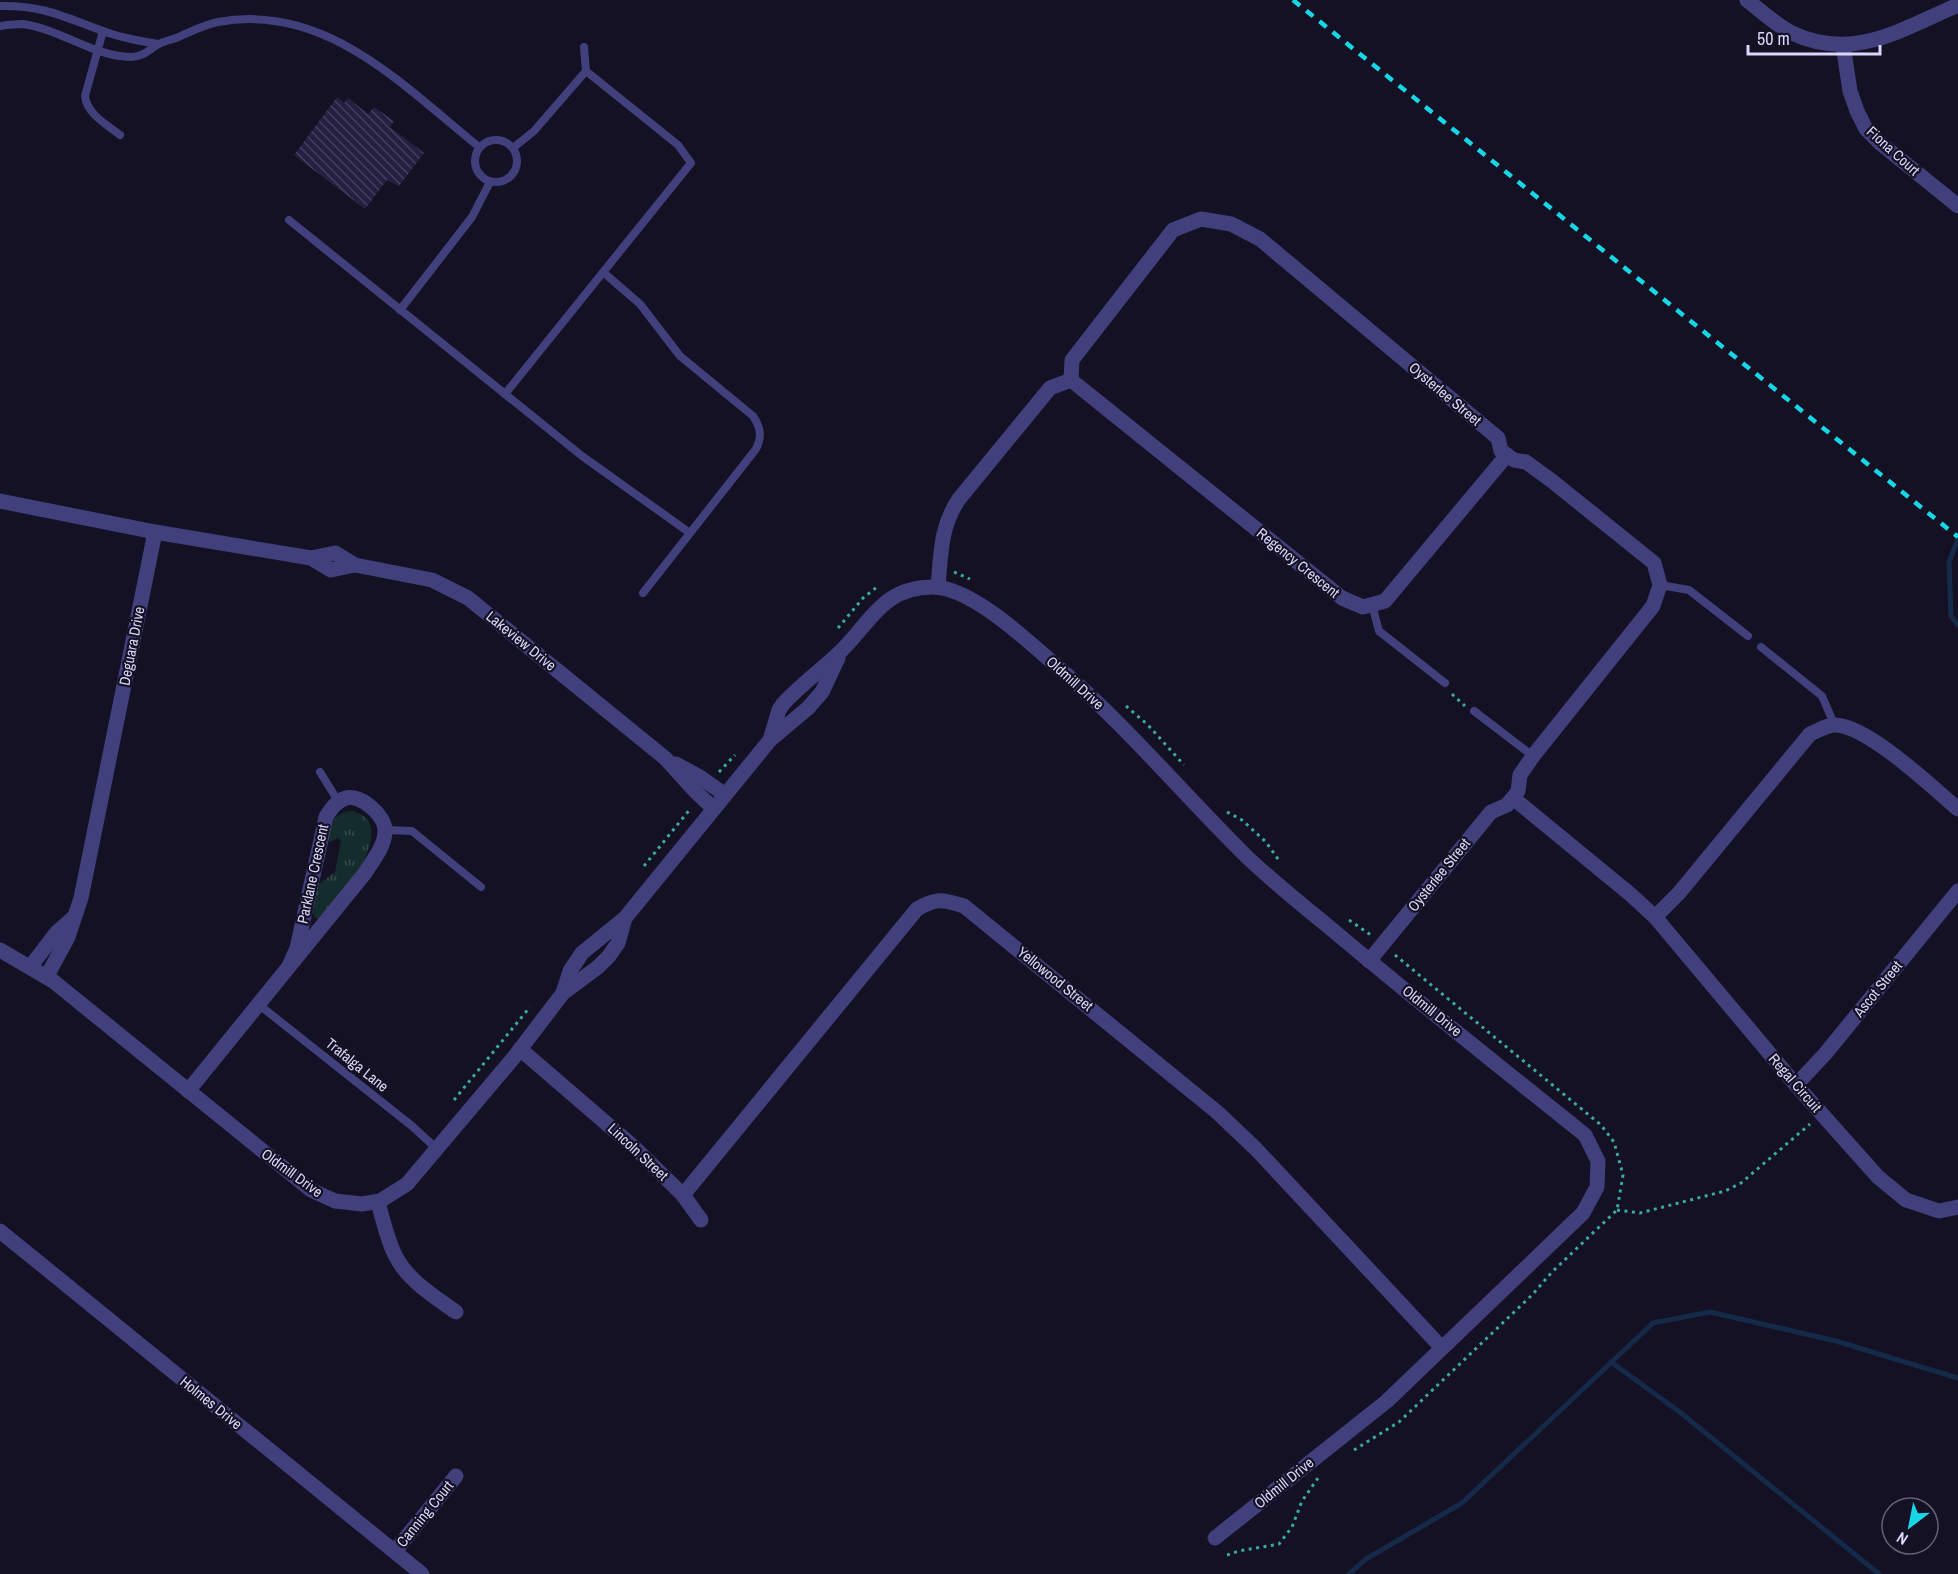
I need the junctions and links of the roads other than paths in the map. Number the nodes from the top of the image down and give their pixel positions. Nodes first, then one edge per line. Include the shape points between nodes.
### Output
1 (1747, 0) edge
2 (1958, 5) edge
3 (0, 6) edge
4 (45, 9) junction
5 (0, 26) edge
6 (33, 26) junction
7 (103, 31) junction
8 (158, 44) junction
9 (1843, 45) junction
10 (584, 46) dead end
11 (97, 51) junction
12 (586, 71) junction
13 (120, 135) dead end
14 (479, 147) junction
15 (513, 148) junction
16 (490, 182) junction
17 (1958, 206) edge
18 (289, 220) dead end
19 (603, 272) junction
20 (400, 310) junction
21 (1071, 380) junction
22 (505, 394) junction
23 (1507, 455) junction
24 (0, 501) edge
25 (155, 532) junction
26 (690, 533) junction
27 (1660, 585) junction
28 (938, 587) junction
29 (643, 592) dead end
30 (1372, 605) junction
31 (1748, 636) dead end
32 (1761, 647) dead end
33 (1445, 683) road end
34 (1474, 711) road end
35 (1834, 724) junction
36 (1533, 756) junction
37 (320, 772) dead end
38 (704, 790) junction
39 (724, 794) junction
40 (1513, 798) junction
41 (339, 801) junction
42 (713, 808) junction
43 (1958, 809) edge
44 (386, 830) junction
45 (481, 887) dead end
46 (1958, 891) edge
47 (75, 914) junction
48 (1655, 917) junction
49 (0, 950) edge
50 (1369, 961) junction
51 (0, 962) edge
52 (27, 965) junction
53 (289, 966) junction
54 (46, 976) junction
55 (258, 1004) junction
56 (518, 1053) junction
57 (1796, 1085) junction
58 (188, 1091) junction
59 (437, 1149) junction
60 (682, 1195) junction
61 (378, 1202) junction
62 (1958, 1207) edge
63 (701, 1220) dead end
64 (0, 1231) edge
65 (456, 1312) dead end
66 (1443, 1348) junction
67 (456, 1476) dead end
68 (1215, 1538) dead end
69 (395, 1551) junction
70 (422, 1574) edge

1 - 9 street via 1791,32 1818,42
2 - 9 street via 1869,42
3 - 4 lane
4 - 6 lane
4 - 7 lane
5 - 6 lane
6 - 11 lane
7 - 8 lane
7 - 11 lane
8 - 11 lane via 147,54 135,57
8 - 14 lane via 208,24 234,20 277,21 321,32 373,62
9 - 17 street, Fiona Court via 1851,91 1866,129
10 - 12 lane
11 - 13 lane via 86,105
12 - 15 lane via 534,132
12 - 19 lane via 678,145 691,163
14 - 15 lane via 494,140 505,141
14 - 16 lane via 474,157 475,168
15 - 16 lane via 517,161 513,174 501,182
16 - 20 lane via 472,218
18 - 20 lane
19 - 22 lane
19 - 26 lane via 640,304 680,356 753,416 759,426 756,449
20 - 22 lane
21 - 23 street, Oysterlee Street via 1072,360 1173,230 1201,219 1231,224 1278,254 1497,438 1501,451
21 - 28 street via 1050,388 956,503 944,529
21 - 30 street, Regency Crescent via 1342,598 1363,607
22 - 26 lane via 582,456
23 - 27 street, Oysterlee Street via 1526,462 1552,481 1654,563
23 - 30 street via 1385,601
24 - 25 street
25 - 38 street, Lakeview Drive via 311,558 332,570 355,565 432,580 468,598
25 - 47 street, Deguara Drive
26 - 29 lane
27 - 31 lane via 1689,590
27 - 36 street via 1653,606
28 - 39 street, Oldmill Drive via 908,591 886,601 844,648 783,704 770,740
28 - 50 street, Oldmill Drive via 978,603 1074,680 1248,858
30 - 33 lane via 1379,631
32 - 35 lane via 1822,696
34 - 36 lane
35 - 43 street via 1866,735
35 - 48 street via 1810,734
36 - 40 street via 1520,775
37 - 41 lane
38 - 39 street, Lakeview Drive
38 - 42 street, Lakeview Drive
39 - 42 street, Oldmill Drive
40 - 48 street, Regal Circuit
40 - 50 street, Oysterlee Street via 1508,805 1491,812
41 - 44 street via 350,798 363,802 382,818
41 - 53 street, Parklane Crescent via 326,817 297,948
42 - 56 street, Oldmill Drive via 625,918 582,953 570,971 563,993
44 - 45 lane via 412,831
44 - 53 street, Parklane Crescent via 384,842 366,873
46 - 57 street, Ascot Street
47 - 52 street, Deguara Drive
47 - 54 street, Deguara Drive via 66,941
48 - 57 street, Regal Circuit
49 - 52 street, Oldmill Drive
50 - 66 street, Oldmill Drive via 1585,1135 1598,1161 1597,1187 1582,1213
51 - 52 street, Oldmill Drive
52 - 54 street, Oldmill Drive
53 - 55 street, Parklane Crescent
54 - 58 street, Oldmill Drive
55 - 58 street, Parklane Crescent
55 - 59 lane, Trafalga Lane
56 - 59 street, Oldmill Drive
56 - 60 street, Lincoln Street via 526,1067 568,1091 635,1148
57 - 62 street, Regal Circuit via 1878,1177 1906,1200 1939,1211
58 - 61 street, Oldmill Drive via 311,1190 341,1203
59 - 61 street, Oldmill Drive via 407,1184
60 - 63 street, Lincoln Street
60 - 66 street, Yellowood Street via 916,909 932,900 946,900 964,906 1217,1112
61 - 65 street via 389,1242 401,1266
64 - 69 street, Holmes Drive
66 - 68 street, Oldmill Drive via 1387,1401
67 - 69 street, Canning Court
69 - 70 street, Holmes Drive

